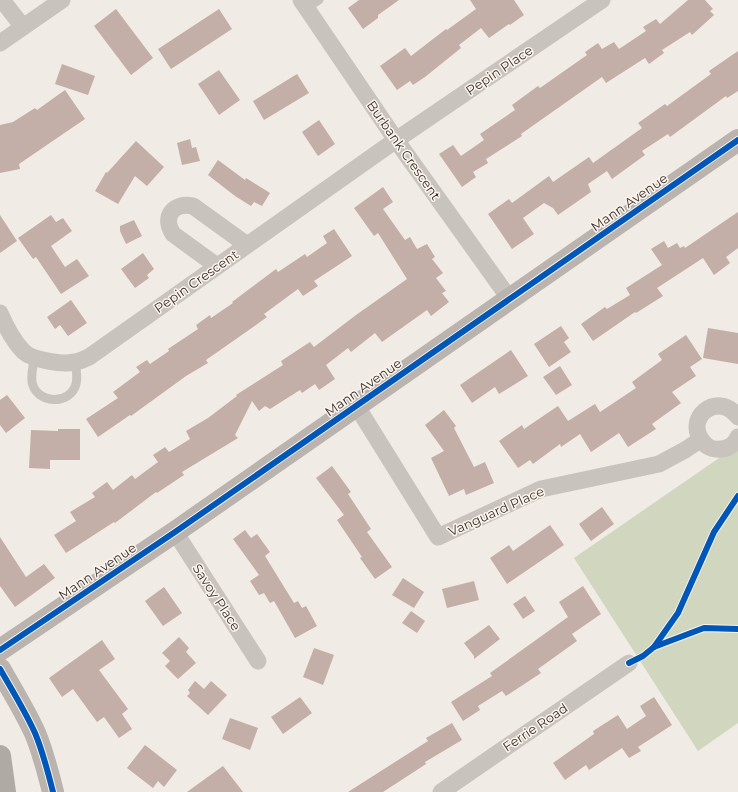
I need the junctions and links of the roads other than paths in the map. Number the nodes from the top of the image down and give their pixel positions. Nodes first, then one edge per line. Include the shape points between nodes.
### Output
1 (2, 0) edge
2 (62, 0) edge
3 (602, 0) edge
4 (309, 3) edge
5 (22, 27) junction
6 (0, 43) edge
7 (396, 140) junction
8 (738, 140) edge
9 (247, 245) junction
10 (217, 266) junction
11 (509, 298) junction
12 (0, 312) edge
13 (35, 357) junction
14 (75, 362) junction
15 (356, 405) junction
16 (738, 417) edge
17 (738, 437) edge
18 (700, 440) junction
19 (175, 532) junction
20 (0, 650) edge
21 (258, 661) dead end
22 (629, 663) dead end
23 (0, 669) edge
24 (0, 756) edge
25 (53, 791) edge
26 (5, 792) edge
27 (441, 792) edge

1 - 5 street
2 - 5 street
3 - 7 street, Pepin Place
4 - 7 street, Burbank Crescent
5 - 6 street
7 - 9 street, Pepin Crescent
7 - 11 street, Burbank Crescent
8 - 11 main road, Mann Avenue
9 - 10 street, Pepin Crescent
9 - 10 street via 193,206 186,204 173,209 169,215 169,229
10 - 14 street, Pepin Crescent via 89,357
11 - 15 main road, Mann Avenue
12 - 13 street, Pepin Crescent via 10,334 25,353
13 - 14 street, Pepin Crescent via 58,363
13 - 14 lane via 32,384 44,398 53,400 63,398 76,385
15 - 18 street, Vanguard Place via 438,537 540,489 659,464
15 - 19 main road, Mann Avenue
16 - 18 street via 727,407 712,407 705,411 697,424
17 - 18 street via 730,446 722,449 706,446
19 - 20 main road, Mann Avenue
19 - 21 street, Savoy Place
22 - 27 street, Ferrie Road
23 - 25 main road via 35,734
24 - 26 highway

